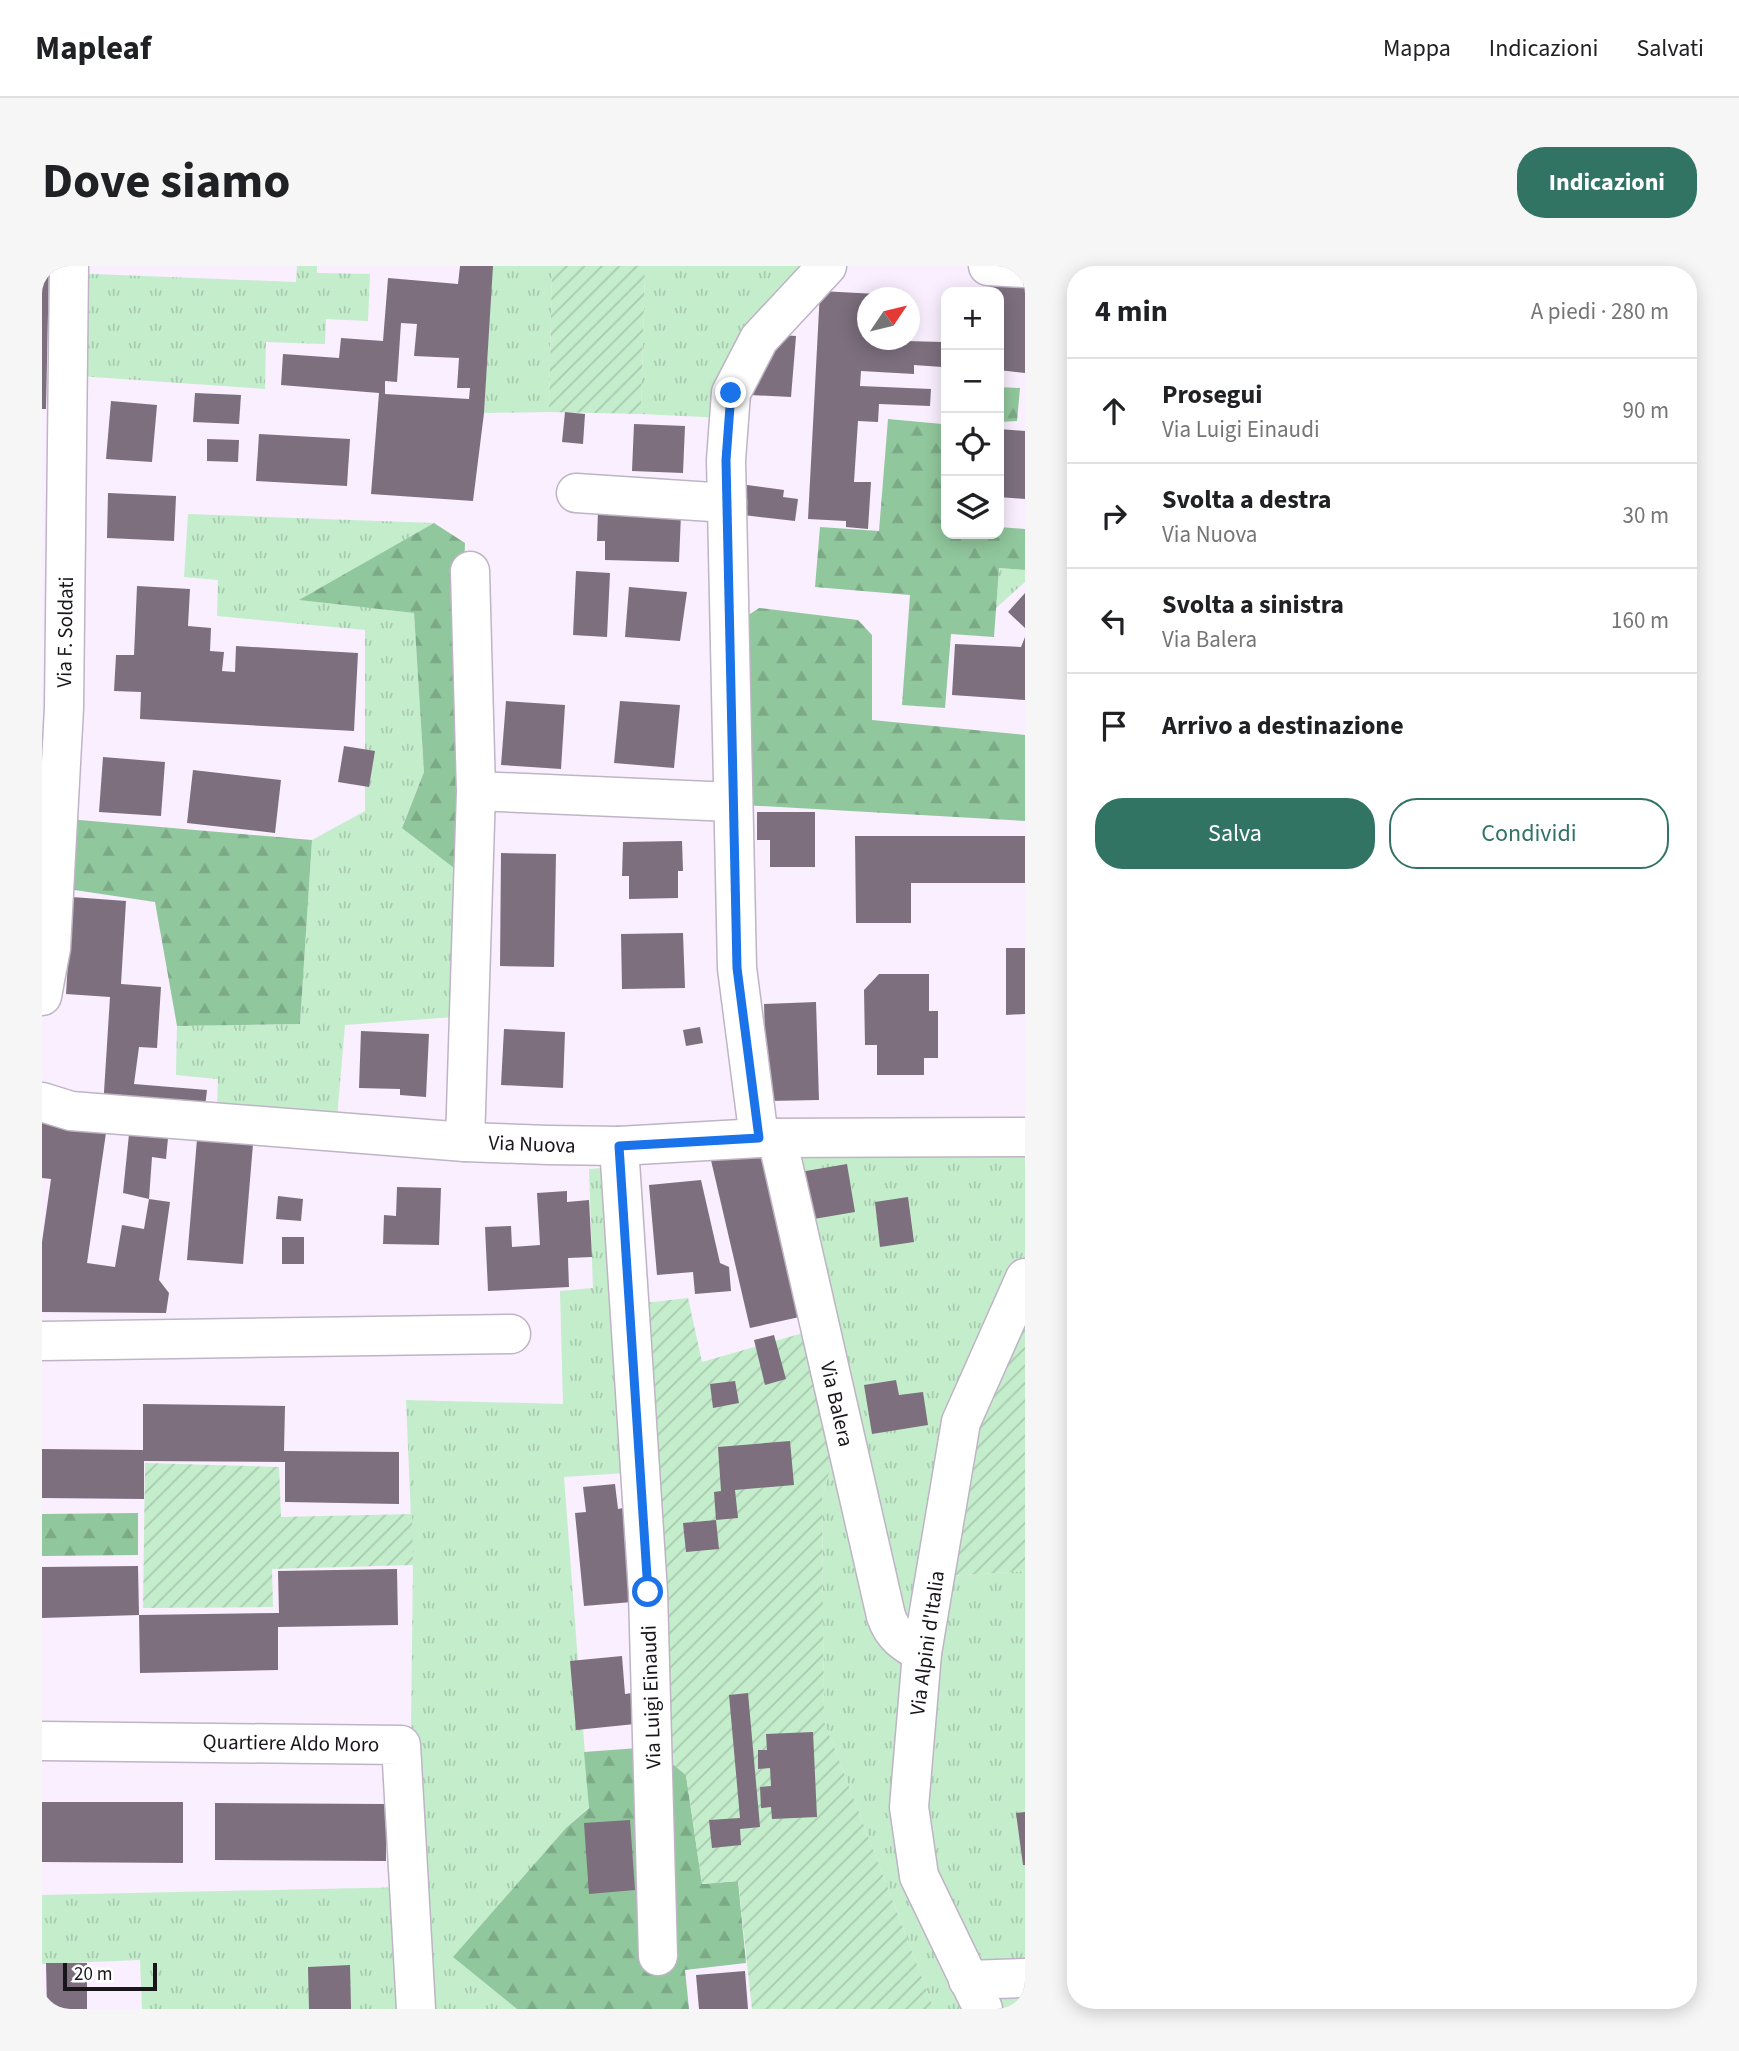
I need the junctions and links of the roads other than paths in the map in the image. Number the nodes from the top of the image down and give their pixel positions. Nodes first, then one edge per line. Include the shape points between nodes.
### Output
1 (69, 266) edge
2 (827, 266) edge
3 (988, 266) edge
4 (1025, 268) edge
5 (576, 493) dead end
6 (727, 503) junction
7 (470, 571) dead end
8 (476, 791) junction
9 (732, 802) junction
10 (42, 996) edge
11 (42, 1102) edge
12 (1025, 1137) edge
13 (768, 1138) junction
14 (465, 1142) junction
15 (619, 1146) junction
16 (1025, 1278) edge
17 (511, 1335) dead end
18 (42, 1341) edge
19 (922, 1653) junction
20 (42, 1741) edge
21 (659, 1956) dead end
22 (1025, 1978) edge
23 (975, 1995) edge
24 (416, 2009) edge

1 - 10 street, Via F. Soldati via 64,708 51,947
2 - 6 street, Via Balera via 759,339 731,393
3 - 4 street
5 - 6 street
6 - 9 street, Via Balera
7 - 8 street
8 - 9 street
8 - 14 street
9 - 13 street, Via Balera via 737,968
11 - 14 street, Via Nuova via 71,1111
12 - 13 street, Via Nuova
13 - 15 street, Via Nuova
13 - 19 street, Via Balera via 886,1616 901,1642
14 - 15 street, Via Nuova
15 - 21 street, Via Luigi Einaudi via 648,1592
16 - 19 street, Via Alpini d'Italia via 961,1422
17 - 18 street
19 - 23 street, Via Alpini d'Italia via 909,1807 919,1876
20 - 24 street, Quartiere Aldo Moro via 401,1745
22 - 23 street

